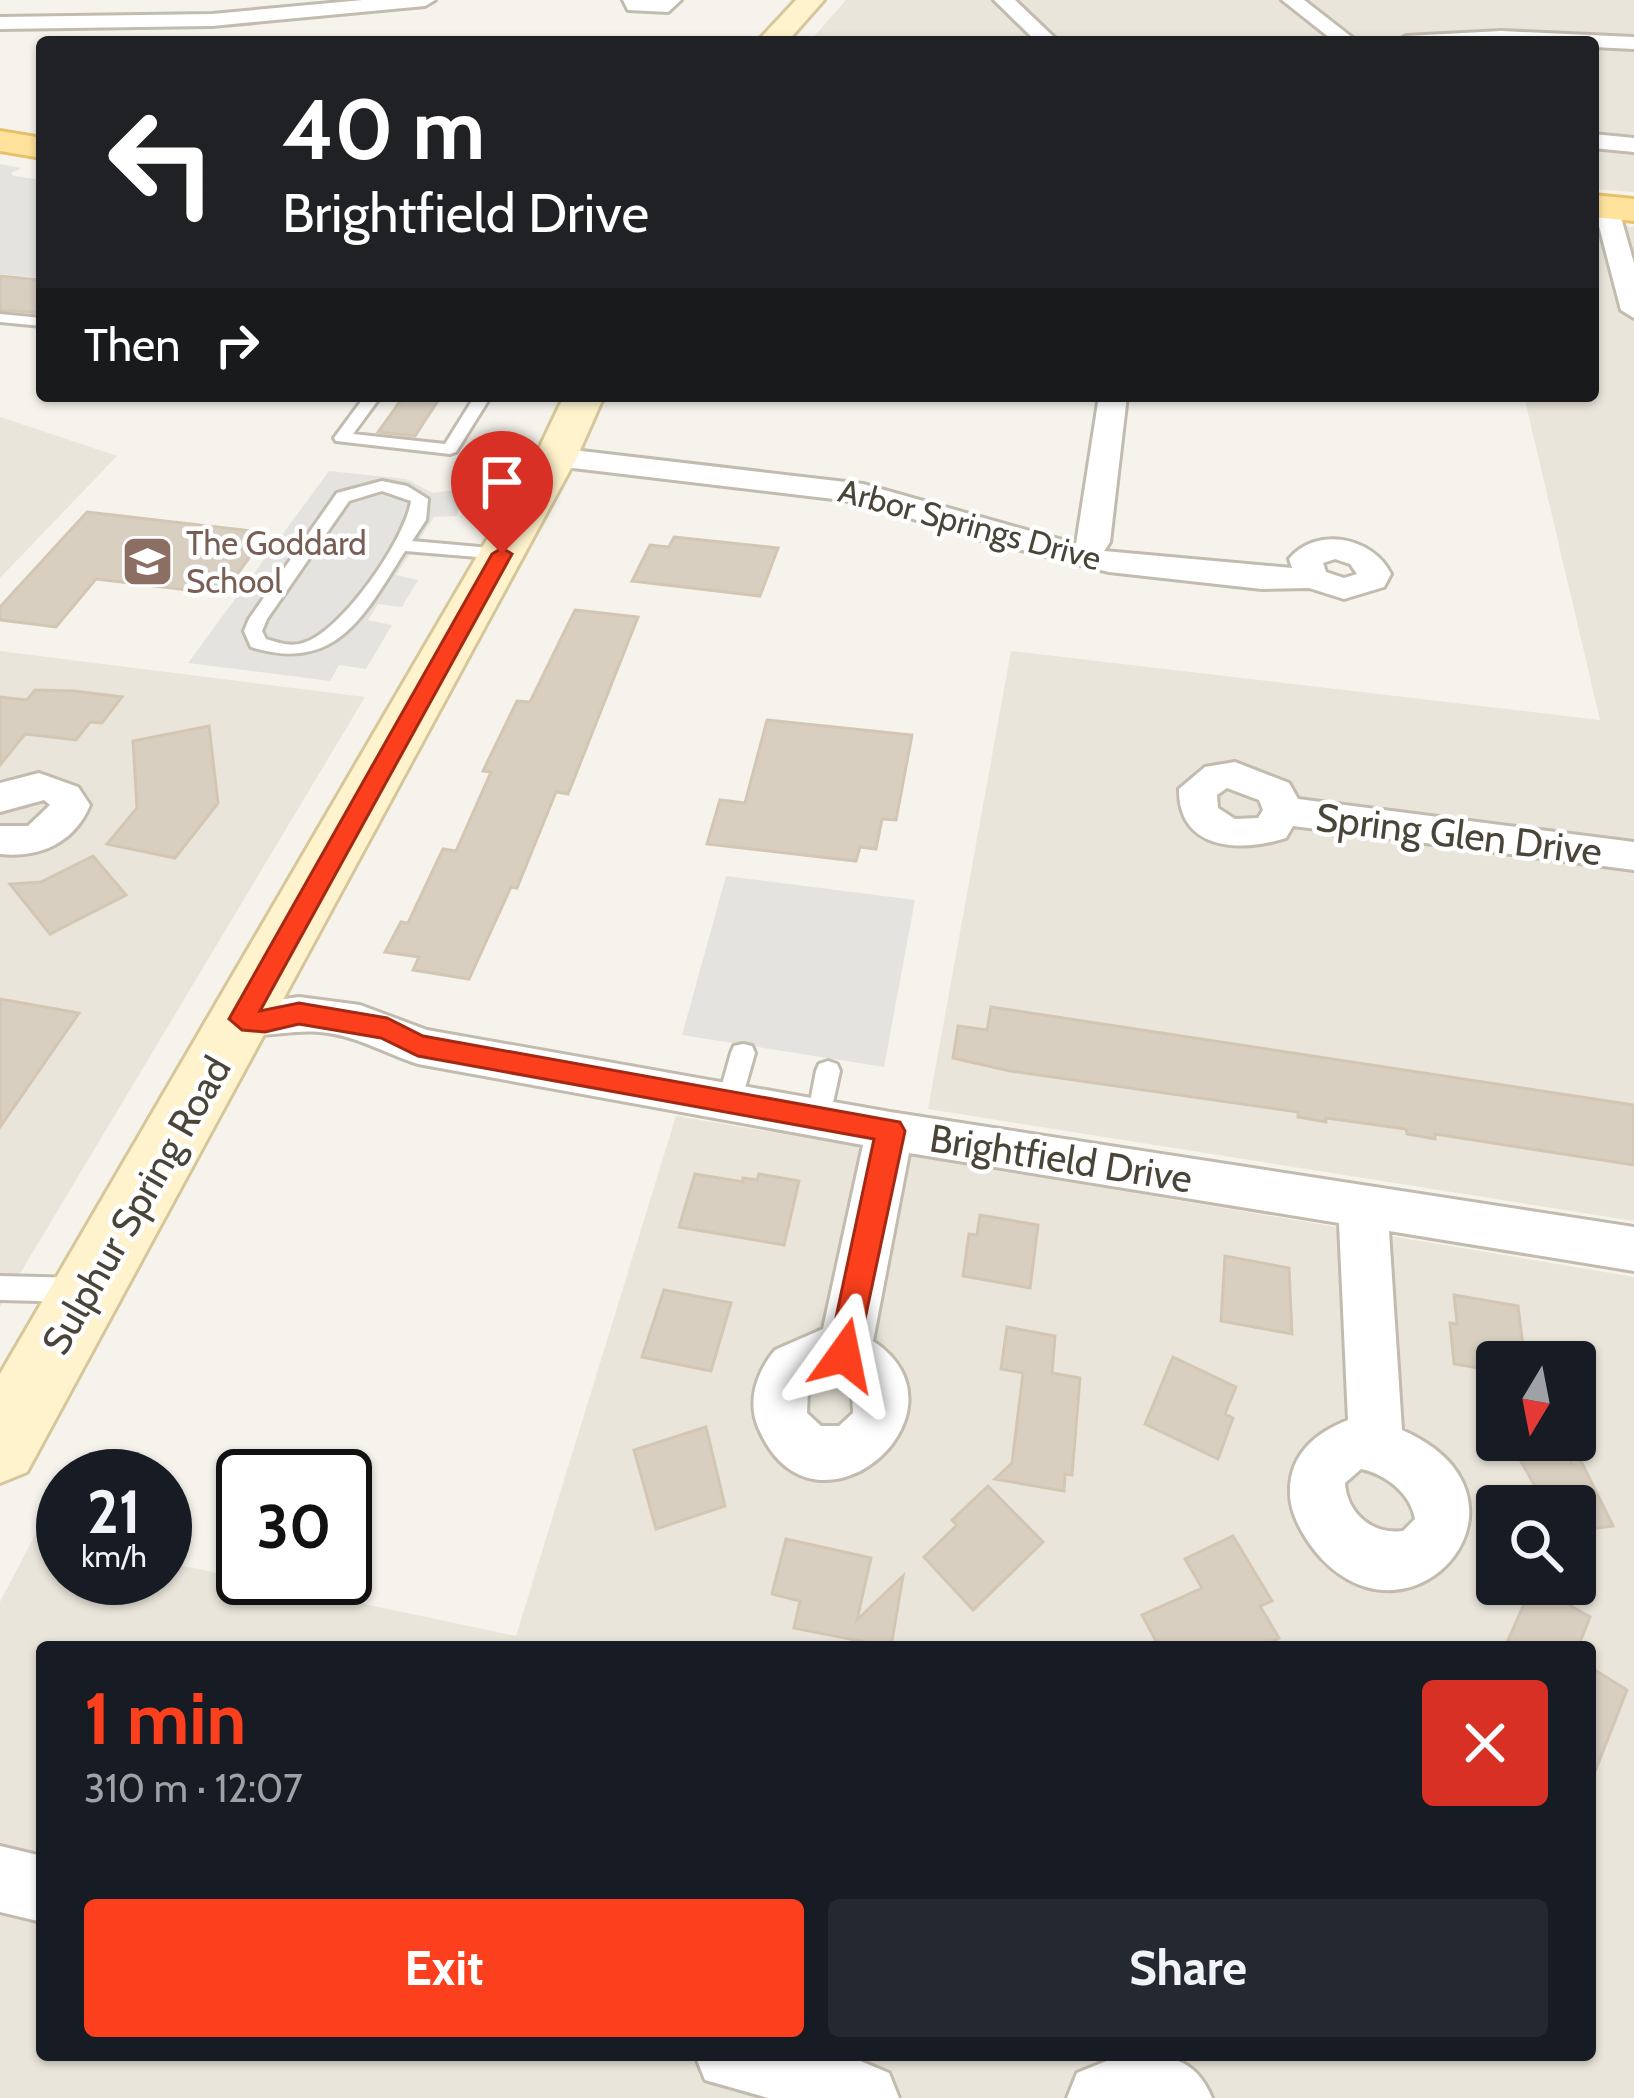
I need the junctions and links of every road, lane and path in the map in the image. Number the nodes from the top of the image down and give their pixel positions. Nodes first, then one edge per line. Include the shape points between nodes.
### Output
1 (125, 0) edge
2 (425, 0) edge
3 (633, 0) edge
4 (671, 0) edge
5 (812, 0) edge
6 (1004, 0) edge
7 (1292, 0) edge
8 (370, 3) edge
9 (107, 19) junction
10 (0, 27) edge
11 (777, 36) edge
12 (1043, 36) edge
13 (1340, 36) edge
14 (1599, 42) edge
15 (1634, 44) edge
16 (0, 141) edge
17 (1599, 142) edge
18 (1634, 145) edge
19 (36, 147) edge
20 (1611, 208) edge
21 (1634, 310) edge
22 (0, 318) edge
23 (36, 321) edge
24 (369, 402) edge
25 (479, 402) edge
26 (581, 402) edge
27 (1112, 402) edge
28 (556, 457) junction
29 (400, 545) junction
30 (502, 554) junction
31 (1083, 557) junction
32 (1312, 578) dead end
33 (0, 800) edge
34 (1283, 811) dead end
35 (0, 840) edge
36 (1634, 856) edge
37 (254, 1020) junction
38 (742, 1053) dead end
39 (827, 1071) dead end
40 (729, 1102) junction
41 (819, 1118) junction
42 (890, 1131) junction
43 (1363, 1206) junction
44 (1634, 1249) edge
45 (1, 1289) edge
46 (87, 1290) junction
47 (844, 1355) dead end
48 (1376, 1443) dead end
49 (0, 1447) edge
50 (0, 1879) edge
51 (36, 1888) edge
52 (758, 2061) edge
53 (864, 2098) edge
54 (1102, 2098) edge
55 (1177, 2098) edge

1 - 9 street
2 - 8 street
3 - 4 street via 651,9
5 - 11 main road
6 - 12 street
7 - 13 street
8 - 9 street via 212,20
9 - 10 street
14 - 15 street
16 - 19 main road
17 - 18 street
20 - 21 street
22 - 23 lane
24 - 25 lane via 342,438 450,449
26 - 28 main road, Sulphur Spring Road
27 - 31 street via 1094,542
28 - 30 main road, Sulphur Spring Road
28 - 31 street, Arbor Springs Drive via 863,493
29 - 29 lane via 420,499 391,485 344,497 258,619 257,643 285,651 328,641
29 - 30 lane
30 - 37 main road, Sulphur Spring Road
31 - 32 street, Arbor Springs Drive via 1262,580
33 - 35 street via 50,787 70,805 50,832
34 - 36 street, Spring Glen Drive
37 - 40 street, Brightfield Drive via 299,1014 387,1029 418,1046
37 - 46 main road, Sulphur Spring Road
38 - 40 lane
39 - 41 lane
40 - 41 street, Brightfield Drive
41 - 42 street, Brightfield Drive
42 - 43 street, Brightfield Drive
42 - 47 street
43 - 44 street, Brightfield Drive
43 - 48 street
45 - 46 lane
46 - 49 main road, Sulphur Spring Road
50 - 51 street
52 - 53 street
54 - 55 street via 1126,2086 1153,2086

